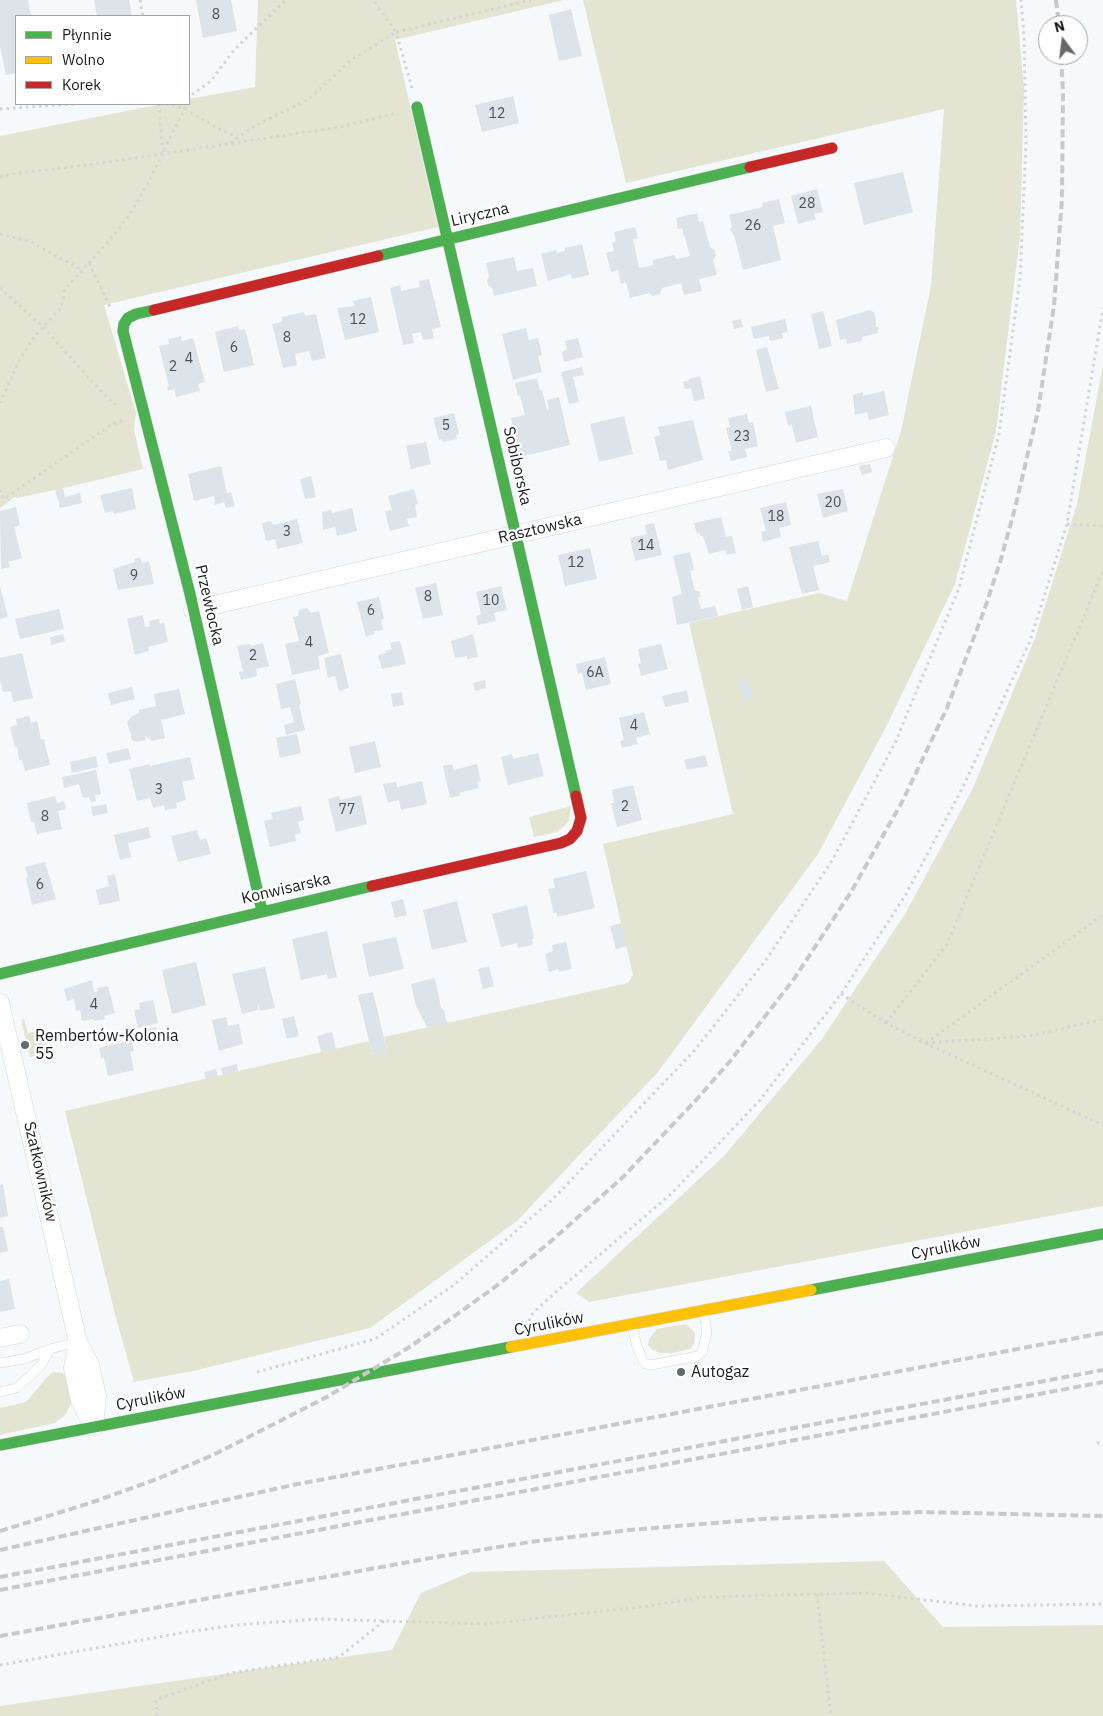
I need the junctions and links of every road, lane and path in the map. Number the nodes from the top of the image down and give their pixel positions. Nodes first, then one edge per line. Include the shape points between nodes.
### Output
1 (140, 0) edge
2 (286, 0) edge
3 (373, 0) edge
4 (531, 0) edge
5 (1020, 0) edge
6 (143, 15) edge
7 (396, 32) junction
8 (190, 96) edge
9 (56, 105) edge
10 (158, 105) edge
11 (169, 105) edge
12 (187, 105) edge
13 (0, 108) edge
14 (417, 108) junction
15 (185, 110) junction
16 (238, 138) junction
17 (229, 144) junction
18 (832, 148) dead end
19 (163, 154) junction
20 (0, 177) edge
21 (0, 234) edge
22 (449, 240) junction
23 (89, 263) junction
24 (82, 270) junction
25 (0, 288) edge
26 (1103, 308) edge
27 (124, 324) junction
28 (43, 327) junction
29 (0, 403) edge
30 (122, 411) dead end
31 (129, 416) dead end
32 (886, 448) dead end
33 (0, 490) edge
34 (1067, 524) junction
35 (1103, 526) edge
36 (516, 535) junction
37 (1103, 571) edge
38 (193, 610) junction
39 (576, 831) joint
40 (262, 911) junction
41 (1103, 915) edge
42 (0, 974) edge
43 (840, 994) junction
44 (0, 1002) edge
45 (1103, 1019) edge
46 (886, 1023) junction
47 (925, 1043) junction
48 (1103, 1125) edge
49 (1103, 1234) edge
50 (703, 1311) junction
51 (632, 1324) junction
52 (20, 1334) dead end
53 (0, 1338) edge
54 (78, 1342) junction
55 (518, 1346) junction
56 (50, 1349) junction
57 (0, 1363) edge
58 (249, 1374) dead end
59 (0, 1392) edge
60 (94, 1427) junction
61 (1103, 1442) edge
62 (1097, 1443) dead end
63 (0, 1445) edge
64 (817, 1594) junction
65 (1103, 1604) edge
66 (385, 1620) junction
67 (0, 1665) edge
68 (157, 1716) edge
69 (831, 1716) edge

1 - 6 path
2 - 8 path via 234,50 210,82
3 - 7 path
4 - 7 path
5 - 58 path via 1024,35 1026,144 1020,278 998,434 959,588 895,743 833,859 766,960 694,1051 554,1198 454,1285 375,1338
7 - 14 path
7 - 16 path via 351,60 309,99
9 - 13 path
10 - 19 path
11 - 15 path
12 - 15 path
14 - 17 path via 340,127
14 - 22 street, Sobiborska
15 - 16 path
15 - 19 path
16 - 17 path
17 - 19 path
18 - 22 street, Liryczna
19 - 20 path
19 - 23 path via 129,216
21 - 24 path via 31,242
22 - 27 street, Liryczna via 136,314
22 - 36 street, Sobiborska
23 - 24 path
23 - 27 path via 116,320
24 - 28 path via 65,289 61,308
25 - 28 path
26 - 34 path
27 - 38 street, Przewłocka via 126,344
28 - 29 path via 20,360
28 - 30 path
31 - 33 path via 4,499
32 - 36 street, Rasztowska
34 - 35 path
34 - 43 path via 1030,641 963,788 905,896
36 - 38 street, Rasztowska
36 - 39 street, Sobiborska via 580,812
37 - 46 path via 946,944
38 - 40 street, Przewłocka
39 - 40 street, Konwisarska via 561,843
40 - 42 street, Konwisarska
41 - 47 path
43 - 46 path
43 - 55 path via 760,1100 671,1194 533,1313
44 - 54 street, Szatkowników
45 - 47 path via 1030,1036
46 - 47 path
47 - 48 path
49 - 50 street, Cyrulików
50 - 51 street, Cyrulików
50 - 51 lane via 707,1332 704,1351 698,1356 646,1364 636,1343
51 - 55 street, Cyrulików
52 - 53 street
54 - 56 lane
54 - 60 street, Szatkowników via 90,1365 97,1396
55 - 60 street, Cyrulików
56 - 57 lane via 24,1359
56 - 59 lane via 41,1365 22,1383
60 - 63 street, Cyrulików
61 - 62 path
64 - 65 path via 866,1593 977,1606
64 - 66 path via 691,1598 648,1606 486,1624
64 - 69 path
66 - 67 path via 318,1619 236,1625
66 - 68 path via 339,1657 231,1673 156,1700

